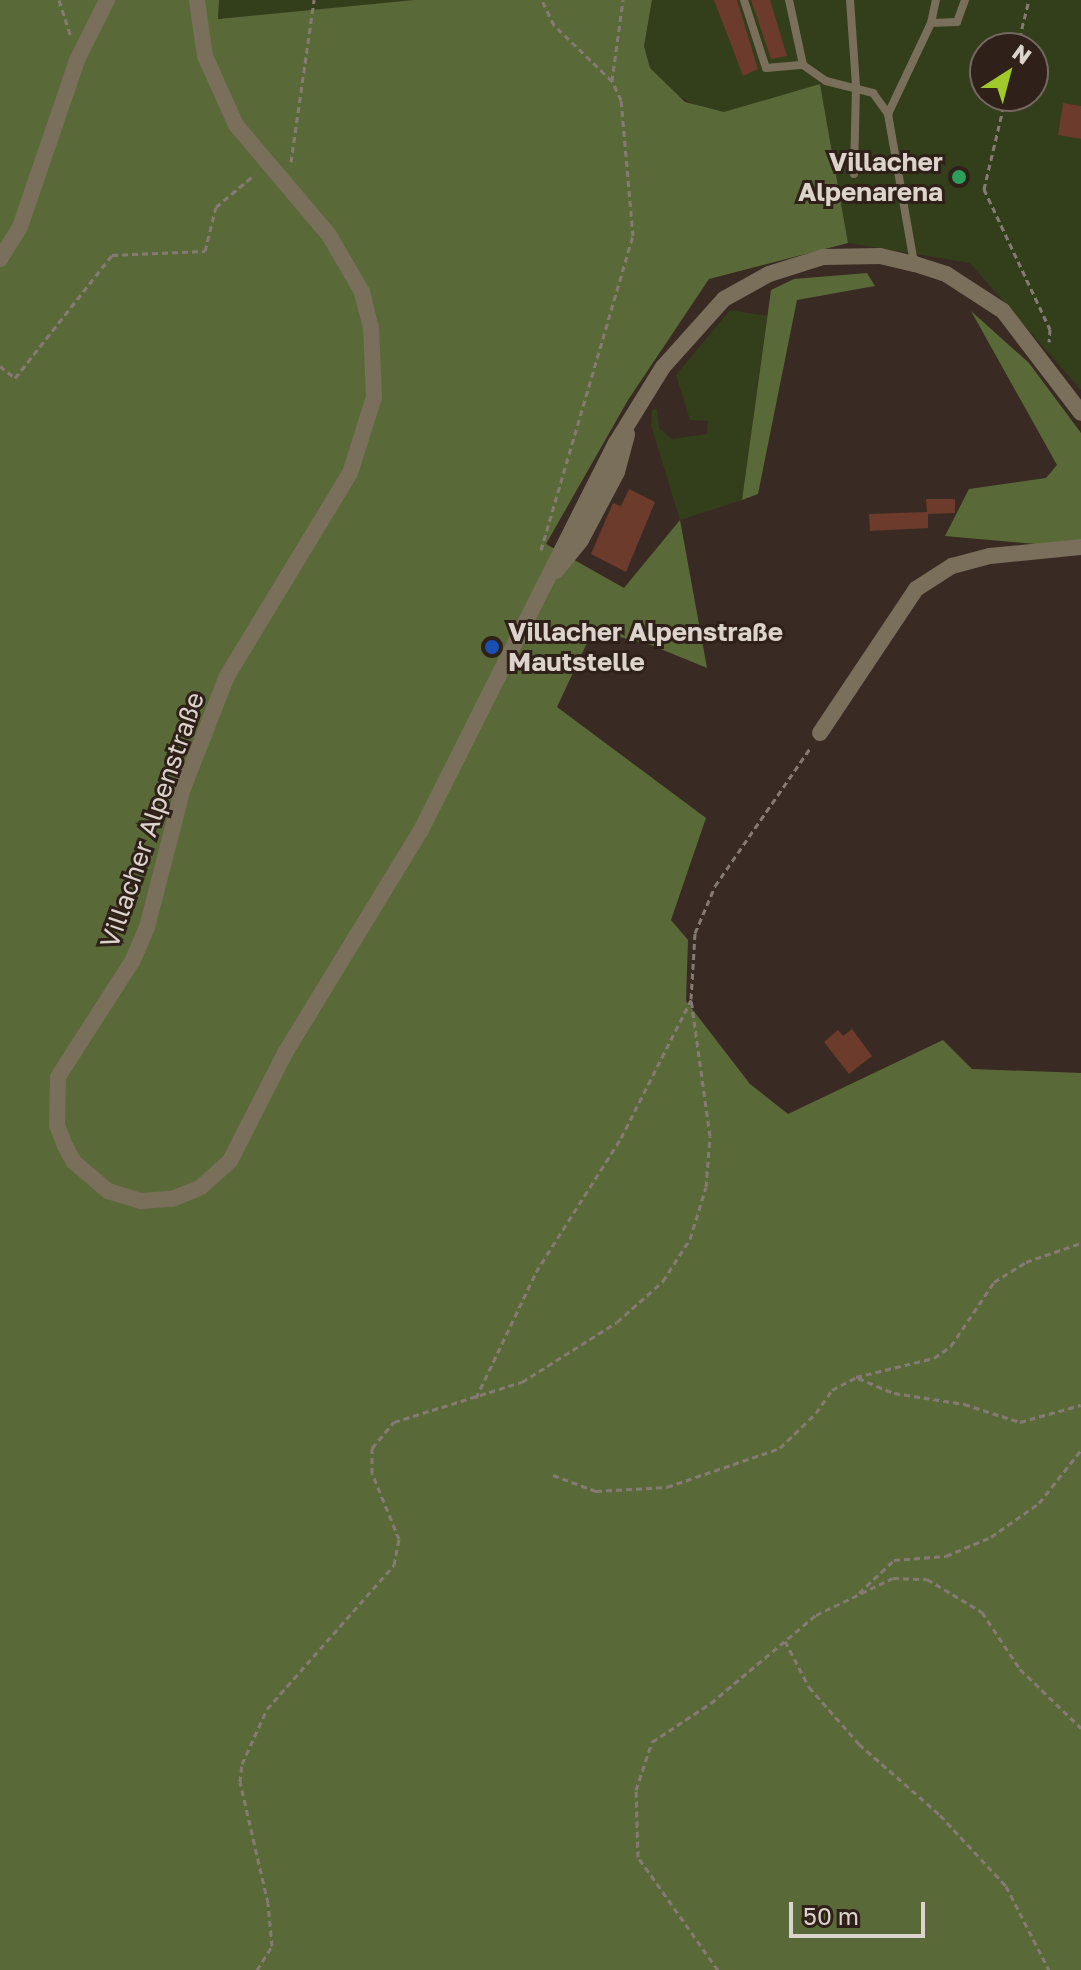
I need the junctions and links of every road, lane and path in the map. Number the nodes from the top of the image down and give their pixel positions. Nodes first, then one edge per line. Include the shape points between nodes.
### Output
1 (59, 0) edge
2 (107, 0) edge
3 (197, 0) edge
4 (314, 0) edge
5 (542, 0) edge
6 (623, 0) edge
7 (744, 0) edge
8 (789, 0) edge
9 (850, 0) edge
10 (936, 0) edge
11 (965, 0) edge
12 (1029, 0) edge
13 (931, 23) junction
14 (1021, 32) edge
15 (78, 58) junction
16 (803, 65) junction
17 (612, 81) junction
18 (856, 86) junction
19 (1002, 112) edge
20 (888, 114) junction
21 (266, 164) junction
22 (854, 174) dead end
23 (285, 185) junction
24 (0, 259) edge
25 (915, 264) junction
26 (1046, 364) junction
27 (0, 366) edge
28 (1081, 413) edge
29 (1081, 547) edge
30 (539, 561) dead end
31 (820, 733) joint
32 (691, 999) junction
33 (1081, 1243) edge
34 (856, 1377) junction
35 (476, 1398) junction
36 (1081, 1405) edge
37 (1081, 1450) edge
38 (553, 1475) dead end
39 (857, 1595) junction
40 (785, 1641) junction
41 (1081, 1728) edge
42 (257, 1970) edge
43 (718, 1970) edge
44 (1049, 1970) edge

1 - 15 path
2 - 15 street
3 - 21 street, Villacher Alpenstraße via 205,56 218,93
4 - 23 path
5 - 17 path via 554,25
6 - 17 path
7 - 16 lane via 766,68
8 - 16 lane
9 - 18 lane
10 - 13 lane
11 - 13 lane via 957,22
12 - 14 path
13 - 20 lane
15 - 24 street via 36,186
16 - 18 lane via 826,81
17 - 30 path via 625,116 633,236
18 - 20 lane via 873,93
18 - 22 lane
19 - 26 path via 984,189 1050,329
20 - 25 lane
21 - 23 street, Villacher Alpenstraße
21 - 27 path via 216,207 205,251 112,255 15,378
23 - 25 street, Villacher Alpenstraße via 329,235 362,292 371,327 374,397 350,473 227,676 183,788 147,927 133,960 58,1077 57,1125 74,1162 108,1191 140,1201 172,1199 201,1187 230,1161 285,1053 420,832 551,577 560,549 684,339 744,286 823,257 880,256
25 - 26 street, Villacher Alpenstraße via 946,274 1003,311
26 - 28 street, Villacher Alpenstraße
29 - 31 street via 990,556 952,566 916,589
31 - 32 path via 715,886 695,933
32 - 35 path via 621,1138 536,1272
32 - 35 path via 710,1136 706,1187 690,1239 663,1281 617,1322 522,1382
33 - 34 path via 1026,1262 994,1282 951,1346 934,1358
34 - 36 path via 894,1393 964,1404 1020,1422
34 - 38 path via 832,1390 780,1448 719,1473 667,1487 596,1491
35 - 42 path via 411,1415 381,1432 371,1461 399,1539 394,1565 267,1709 246,1746 240,1782 268,1903 272,1946
37 - 39 path via 1039,1503 991,1537 946,1556 894,1560
39 - 40 path via 816,1615
39 - 41 path via 910,1576 961,1594 982,1612 1020,1669
40 - 43 path via 711,1703 652,1742 636,1790 638,1857
40 - 44 path via 809,1687 859,1744 940,1815 1006,1886

